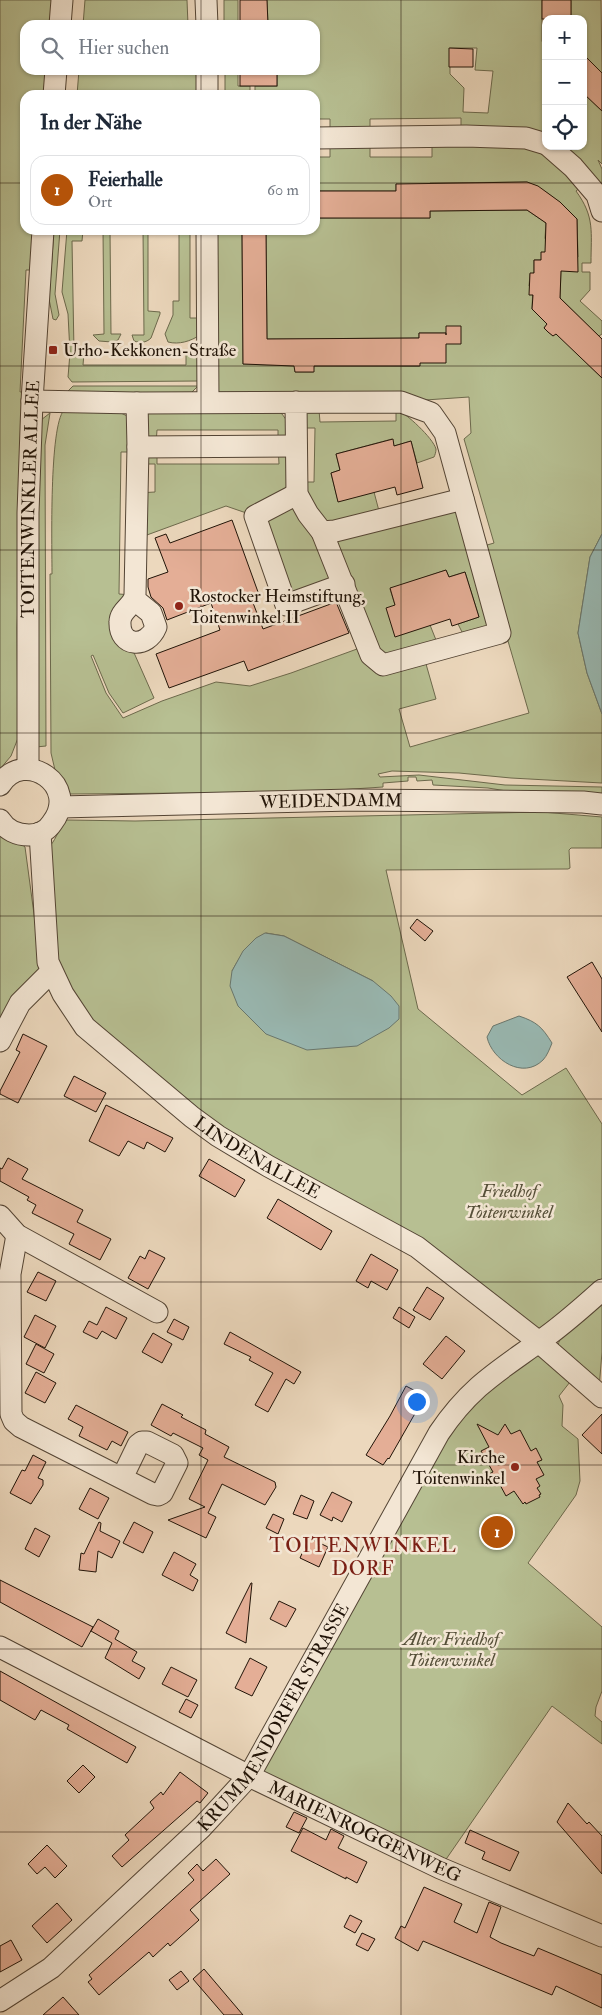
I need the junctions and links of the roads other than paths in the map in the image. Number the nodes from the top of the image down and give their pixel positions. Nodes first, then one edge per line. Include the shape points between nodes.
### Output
1 (62, 0) edge
2 (206, 0) edge
3 (60, 20) edge
4 (206, 20) edge
5 (56, 75) edge
6 (207, 75) edge
7 (54, 90) edge
8 (207, 90) edge
9 (320, 138) edge
10 (542, 143) edge
11 (554, 150) edge
12 (601, 204) edge
13 (43, 235) edge
14 (207, 235) edge
15 (32, 401) junction
16 (137, 402) junction
17 (208, 402) junction
18 (296, 402) junction
19 (296, 446) junction
20 (138, 447) junction
21 (297, 494) junction
22 (463, 499) junction
23 (322, 532) junction
24 (344, 584) junction
25 (135, 600) dead end
26 (28, 769) junction
27 (0, 785) edge
28 (602, 804) edge
29 (60, 807) junction
30 (0, 820) edge
31 (40, 833) junction
32 (53, 975) junction
33 (0, 1041) edge
34 (0, 1216) edge
35 (17, 1235) junction
36 (602, 1290) edge
37 (157, 1312) dead end
38 (539, 1342) junction
39 (602, 1397) edge
40 (122, 1478) dead end
41 (0, 1647) edge
42 (249, 1776) junction
43 (602, 1936) edge
44 (0, 2001) edge

1 - 3 street
2 - 4 street
5 - 7 street
6 - 8 street
9 - 10 street via 526,138
11 - 12 street via 573,167
13 - 15 street, TOITENWINKLER ALLEE
14 - 17 street
15 - 16 street
15 - 26 street, TOITENWINKLER ALLEE via 28,513
16 - 17 street
16 - 20 street
17 - 18 street
18 - 19 street
18 - 22 street via 401,402 431,413 445,434
19 - 20 street
19 - 21 street
20 - 25 street
21 - 23 street
21 - 24 street via 255,516 286,605
22 - 23 street via 335,532
22 - 24 street via 500,633 382,665 371,655
23 - 24 street
26 - 27 street via 10,775
26 - 29 street via 43,773 55,784
28 - 29 street, WEIDENDAMM via 353,800
29 - 31 street via 53,822
30 - 31 street via 16,833
31 - 32 street, LINDENALLEE via 48,962
32 - 33 street via 47,976 20,1003
32 - 38 street, LINDENALLEE via 85,1027 192,1117 268,1166 417,1247
34 - 35 street
35 - 37 street
35 - 40 street via 10,1274 11,1414 14,1421
36 - 38 street, KRUMMENDORFER STRASSE
38 - 39 street, LINDENALLEE
38 - 42 street, KRUMMENDORFER STRASSE via 473,1390 439,1433
41 - 42 street, MARIENROGGENWEG
42 - 43 street, MARIENROGGENWEG via 440,1868
42 - 44 street, KRUMMENDORFER STRASSE via 202,1827 51,1968

